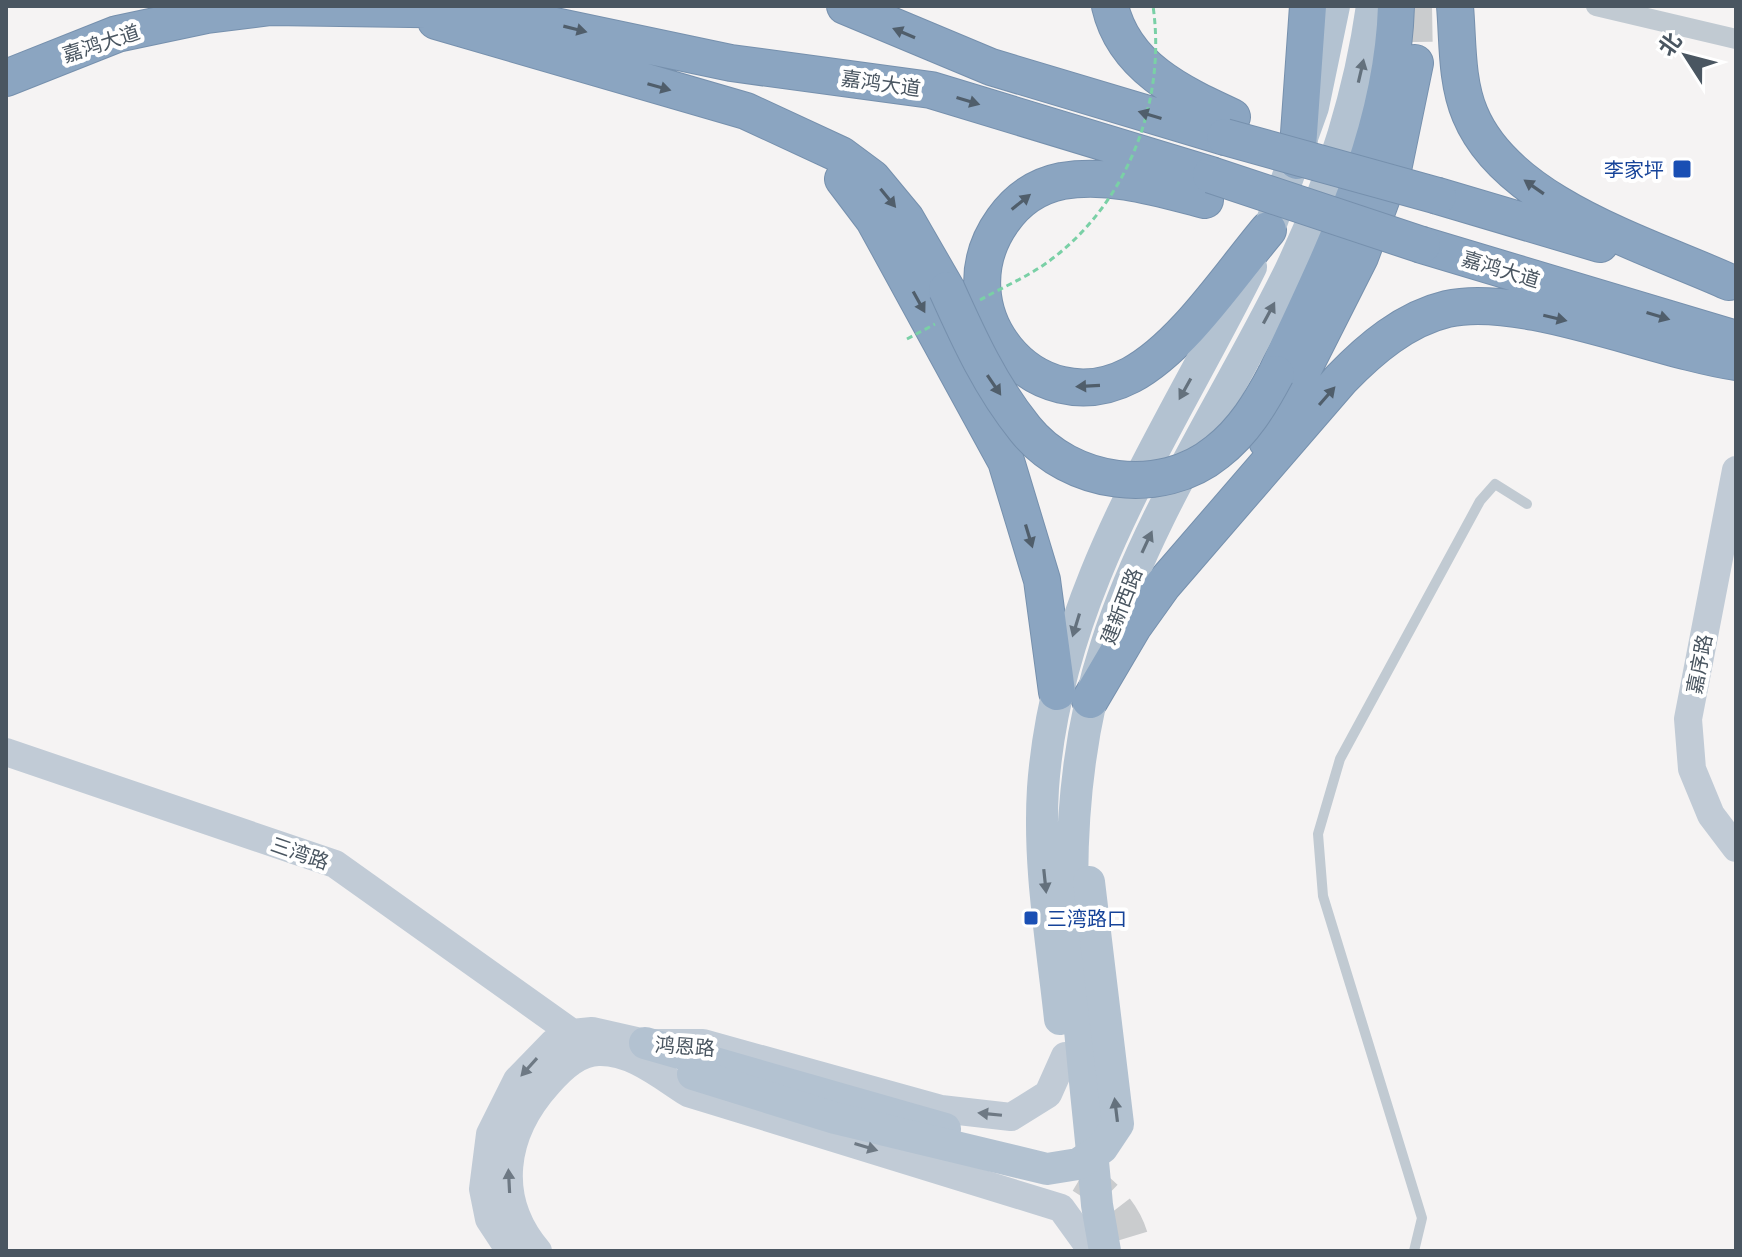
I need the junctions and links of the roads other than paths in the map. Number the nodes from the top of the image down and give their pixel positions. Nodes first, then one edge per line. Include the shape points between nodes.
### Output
1 (162, 6) edge
2 (845, 6) edge
3 (1110, 6) edge
4 (1308, 6) edge
5 (1334, 6) edge
6 (1372, 6) edge
7 (1396, 6) edge
8 (1455, 6) edge
9 (1596, 6) edge
10 (339, 7) edge
11 (397, 8) edge
12 (117, 34) junction
13 (1736, 39) edge
14 (1415, 63) tunnel mouth
15 (6, 78) edge
16 (1228, 127) junction
17 (790, 129) junction
18 (1297, 161) junction
19 (1208, 188) junction
20 (1268, 230) junction
21 (1733, 283) edge
22 (1736, 339) edge
23 (1736, 362) edge
24 (1736, 470) edge
25 (1527, 504) dead end
26 (1163, 585) junction
27 (1073, 696) junction
28 (6, 752) edge
29 (1078, 766) junction
30 (1736, 848) edge
31 (572, 1033) junction
32 (598, 1052) junction
33 (642, 1052) junction
34 (1065, 1056) junction
35 (1038, 1152) dead end
36 (1094, 1249) edge
37 (510, 1251) edge
38 (538, 1251) edge
39 (1414, 1251) edge

1 - 12 main road
16 -> 2 highway via 991,67
3 - 16 highway via 1123,39 1149,70
4 - 18 highway
5 - 18 main road, 建新西路
27 -> 6 main road, 建新西路 via 1105,646 1144,548 1311,222 1349,119
17 -> 7 highway, bridge via 872,178 906,219 961,296 981,366 1026,431 1049,451 1096,476 1145,480 1194,468 1257,410 1357,196 1390,72
21 -> 8 highway via 1572,212 1502,161 1470,115 1462,87
9 - 13 street
10 - 11 highway, 嘉鸿大道
10 - 12 highway, 嘉鸿大道 via 271,7
11 -> 17 highway via 746,111
11 -> 19 highway, 嘉鸿大道 via 493,12 731,63 931,90
12 - 15 highway, 嘉鸿大道
14 - 26 highway via 1394,165 1341,302 1277,426
16 - 21 highway, bridge
17 -> 27 highway via 842,178 874,220 1006,461
18 - 20 main road, 建新西路
20 -> 19 highway via 1176,339 1132,374 1110,384 1050,381 1018,362 995,334 983,303 981,271 997,228 1025,196 1061,181 1105,179
19 -> 22 highway, 嘉鸿大道, bridge via 1337,218
20 -> 27 main road, 建新西路 via 1118,519 1078,618
26 -> 23 highway via 1365,354 1447,309 1502,308
24 - 30 main road, 嘉序路 via 1688,719 1692,769 1711,815
25 - 39 lane via 1495,484 1480,501 1340,759 1318,834 1323,896 1422,1218
26 - 27 highway
27 - 29 main road, 建新西路
27 -> 34 main road, 建新西路 via 1043,791 1043,869
28 - 31 main road, 三湾路 via 335,864
33 -> 29 main road, bridge via 693,1074 835,1118 1047,1169 1078,1164 1102,1148 1118,1124
29 - 36 main road, 建新西路 via 1071,896 1097,1205
31 - 32 main road, 三湾路
31 - 33 main road, 鸿恩路 via 592,1031
31 -> 37 main road via 553,1043 517,1080 490,1134 483,1189 489,1219
32 - 33 main road, 鸿恩路
38 -> 32 main road via 512,1207 507,1180 510,1148 520,1122 558,1072
34 -> 33 main road, 鸿恩路 via 1048,1094 1011,1117 941,1109 703,1043
33 - 35 main road
33 -> 36 main road, 鸿恩路 via 688,1093 1061,1208
34 - 36 main road, 建新西路

